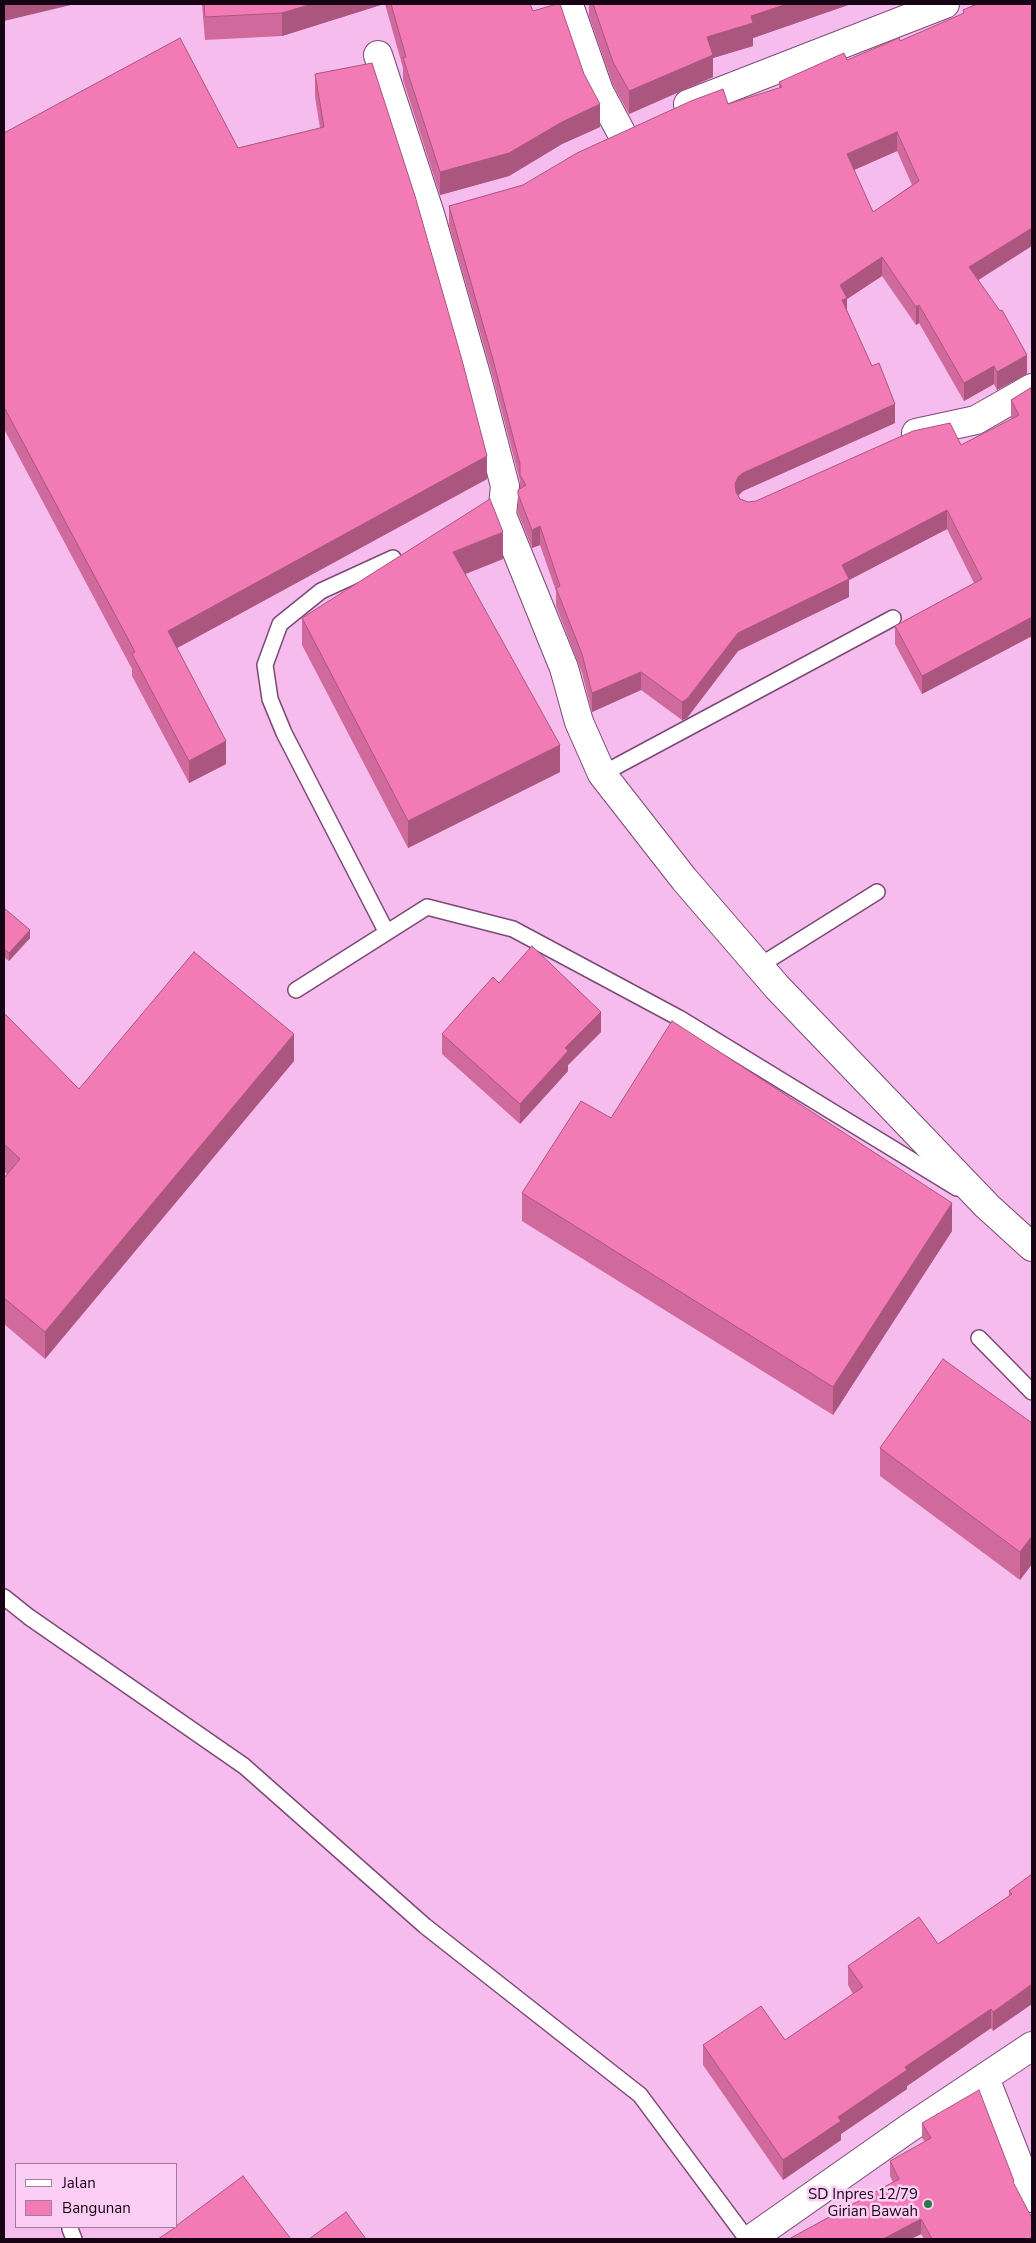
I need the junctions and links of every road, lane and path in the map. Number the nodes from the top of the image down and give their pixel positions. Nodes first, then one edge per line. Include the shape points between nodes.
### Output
1 (946, 4) edge
2 (570, 8) dead end
3 (378, 55) dead end
4 (667, 113) edge
5 (596, 146) edge
6 (458, 206) edge
7 (430, 214) junction
8 (1032, 388) edge
9 (890, 442) edge
10 (393, 558) edge
11 (893, 618) dead end
12 (602, 774) junction
13 (877, 892) dead end
14 (386, 931) junction
15 (759, 966) junction
16 (296, 990) dead end
17 (987, 1206) junction
18 (1032, 1247) edge
19 (979, 1338) dead end
20 (1032, 1392) edge
21 (4, 1597) edge
22 (1032, 2046) edge
23 (985, 2078) junction
24 (1032, 2198) edge
25 (747, 2239) edge
26 (752, 2239) edge

1 - 4 street
2 - 5 street via 599,91 631,130
3 - 7 street
6 - 7 street
7 - 12 street via 505,486 502,515 564,668 579,722
8 - 9 street via 976,420 908,434
10 - 14 lane via 321,591 280,624 265,665 270,699 284,733
11 - 12 lane
12 - 15 street via 684,879
13 - 15 lane
14 - 16 lane
14 - 17 lane via 427,907 513,930 679,1018
15 - 17 street
17 - 18 street
19 - 20 lane
21 - 25 lane via 244,1766 425,1926 640,2095
22 - 23 street
23 - 24 street
23 - 26 street

